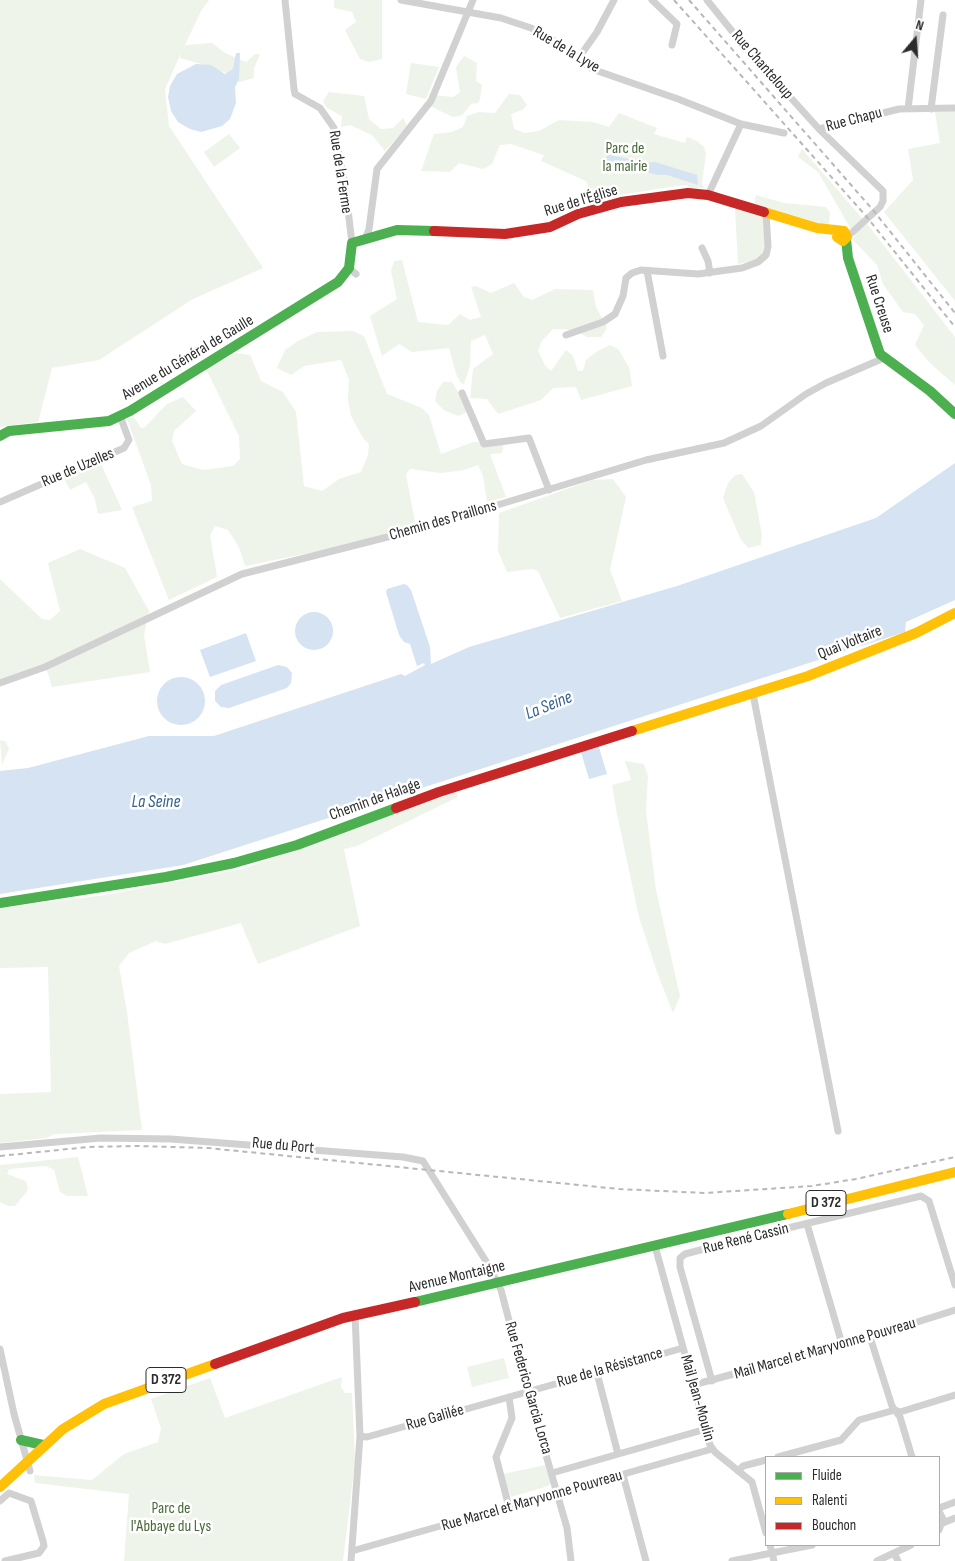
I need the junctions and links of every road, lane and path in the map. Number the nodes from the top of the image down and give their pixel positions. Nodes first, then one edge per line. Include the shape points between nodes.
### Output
1 (285, 0) edge
2 (400, 0) edge
3 (473, 0) edge
4 (614, 0) edge
5 (652, 0) edge
6 (707, 0) edge
7 (921, 0) edge
8 (468, 12) junction
9 (943, 15) dead end
10 (672, 46) dead end
11 (578, 59) junction
12 (955, 108) edge
13 (908, 109) junction
14 (931, 109) junction
15 (741, 124) junction
16 (819, 129) junction
17 (784, 133) dead end
18 (708, 195) junction
19 (766, 213) junction
20 (843, 236) junction
21 (365, 239) junction
22 (352, 243) junction
23 (702, 248) dead end
24 (647, 271) junction
25 (710, 273) junction
26 (566, 335) dead end
27 (663, 356) dead end
28 (884, 358) junction
29 (462, 394) dead end
30 (955, 414) edge
31 (120, 416) junction
32 (0, 436) edge
33 (550, 490) junction
34 (0, 502) edge
35 (955, 613) edge
36 (0, 683) edge
37 (753, 694) junction
38 (0, 903) edge
39 (838, 1131) dead end
40 (0, 1147) edge
41 (955, 1172) edge
42 (808, 1224) junction
43 (654, 1246) junction
44 (680, 1258) joint
45 (497, 1282) junction
46 (955, 1286) edge
47 (955, 1310) edge
48 (355, 1314) junction
49 (870, 1337) junction
50 (842, 1344) junction
51 (683, 1348) junction
52 (0, 1354) edge
53 (597, 1372) junction
54 (712, 1381) junction
55 (694, 1386) junction
56 (528, 1391) junction
57 (955, 1395) edge
58 (509, 1397) junction
59 (895, 1410) junction
60 (706, 1429) junction
61 (360, 1436) junction
62 (21, 1440) junction
63 (43, 1445) junction
64 (712, 1449) junction
65 (618, 1454) junction
66 (782, 1456) edge
67 (912, 1456) edge
68 (765, 1460) edge
69 (752, 1465) junction
70 (28, 1466) junction
71 (738, 1471) junction
72 (552, 1473) junction
73 (623, 1475) junction
74 (746, 1477) junction
75 (0, 1487) edge
76 (558, 1494) junction
77 (0, 1501) edge
78 (955, 1502) edge
79 (510, 1507) junction
80 (940, 1510) edge
81 (940, 1513) edge
82 (955, 1518) edge
83 (943, 1523) junction
84 (940, 1528) edge
85 (765, 1529) edge
86 (909, 1546) edge
87 (793, 1547) edge
88 (770, 1548) edge
89 (352, 1551) junction
90 (894, 1553) junction
91 (759, 1558) edge
92 (5, 1561) edge
93 (351, 1561) edge
94 (571, 1561) edge
95 (646, 1561) edge
96 (732, 1561) edge
97 (774, 1561) edge
98 (877, 1561) edge
99 (898, 1561) edge

1 - 22 street, Rue de la Ferme via 294,90 320,108 334,128
2 - 8 street, Rue de la Lyve
3 - 8 street
4 - 11 street
5 - 10 street via 677,24
6 - 16 street, Rue Chanteloup
7 - 13 street
8 - 11 street, Rue de la Lyve via 531,28
8 - 21 street via 430,101 377,169
9 - 14 street
11 - 15 street, Rue de la Lyve via 592,69
12 - 14 street, Rue Chapu
13 - 14 street, Rue Chapu
13 - 16 street, Rue Chapu
15 - 17 street, Rue de la Lyve
15 - 18 street
16 - 20 street, Rue Chapu via 883,191 882,204
18 - 19 street, Rue de l'Église
18 - 21 street, Rue de l'Église via 688,194 621,202 578,214 550,228 505,234 409,229
19 - 20 street, Rue de l'Église
19 - 25 street via 766,255 742,268
20 - 28 street, Rue Creuse via 878,349
21 - 22 street, Rue de l'Église
22 - 31 street, Avenue du Général de Gaulle via 353,271 313,299
23 - 25 street
24 - 25 street
24 - 26 street via 632,273 626,278 623,296 614,314 602,322
24 - 27 street
28 - 30 street via 930,391
28 - 33 street, Chemin des Praillons via 826,382 761,426 724,444 646,460
29 - 33 street via 484,444 529,438
31 - 32 street, Avenue du Général de Gaulle via 95,424 8,431
31 - 34 street, Rue de Uzelles via 129,440 124,448
33 - 36 street, Chemin des Praillons via 353,547 242,574 45,667
35 - 37 street, Quai Voltaire via 916,633 844,662
37 - 38 street, Chemin de Halage via 439,792 297,844 234,863
37 - 39 street
40 - 45 street, Rue du Port via 101,1138 171,1139 241,1142 420,1160 426,1163
41 - 43 street, Avenue Montaigne / D 372
42 - 44 street, Rue René Cassin via 685,1254
42 - 46 street, Rue René Cassin via 920,1196 929,1201
42 - 50 street
43 - 45 street, Avenue Montaigne / D 372
43 - 51 street, Mail Jean-Moulin
44 - 54 street, Mail Jean-Moulin
45 - 48 street, Avenue Montaigne / D 372
45 - 56 street, Rue Federico Garcia Lorca
47 - 49 street, Mail Marcel et Maryvonne Pouvreau
48 - 61 street
48 - 63 street, Avenue Montaigne / D 372 via 114,1399 78,1419
49 - 50 street, Mail Marcel et Maryvonne Pouvreau
49 - 59 street
50 - 54 street, Mail Marcel et Maryvonne Pouvreau
51 - 53 street, Rue de la Résistance
51 - 55 street, Mail Jean-Moulin
52 - 62 street
53 - 56 street, Rue de la Résistance
53 - 65 street
54 - 55 street, Mail Marcel et Maryvonne Pouvreau
55 - 60 street, Mail Jean-Moulin
56 - 58 street, Rue de la Résistance
56 - 72 street, Rue Federico Garcia Lorca
57 - 59 street via 900,1412
58 - 61 street, Rue Galilée
58 - 79 street via 512,1418 496,1457
59 - 66 street via 858,1420 841,1440
59 - 67 street
60 - 64 street, Mail Jean-Moulin
60 - 65 street
61 - 89 street
62 - 63 street
62 - 70 street
63 - 70 street, Avenue Montaigne / D 372
64 - 71 street, Mail Jean-Moulin
64 - 73 street, Rue Marcel et Maryvonne Pouvreau
65 - 72 street
68 - 69 street
69 - 71 street via 743,1466
69 - 74 street
70 - 75 street, Avenue Montaigne / D 372
71 - 74 street, Mail Jean-Moulin
72 - 76 street, Rue Federico Garcia Lorca
73 - 76 street, Rue Marcel et Maryvonne Pouvreau
73 - 95 street
74 - 85 street, Mail Jean-Moulin via 752,1482
76 - 79 street, Rue Marcel et Maryvonne Pouvreau
76 - 94 street, Rue Federico Garcia Lorca
77 - 92 street via 9,1493 31,1501 44,1546 39,1553
78 - 80 street
79 - 89 street, Rue Marcel et Maryvonne Pouvreau
81 - 83 street
82 - 83 street
83 - 84 street
86 - 90 street
87 - 88 street
88 - 91 street
88 - 97 street
89 - 93 street
90 - 98 street
90 - 99 street
91 - 96 street

